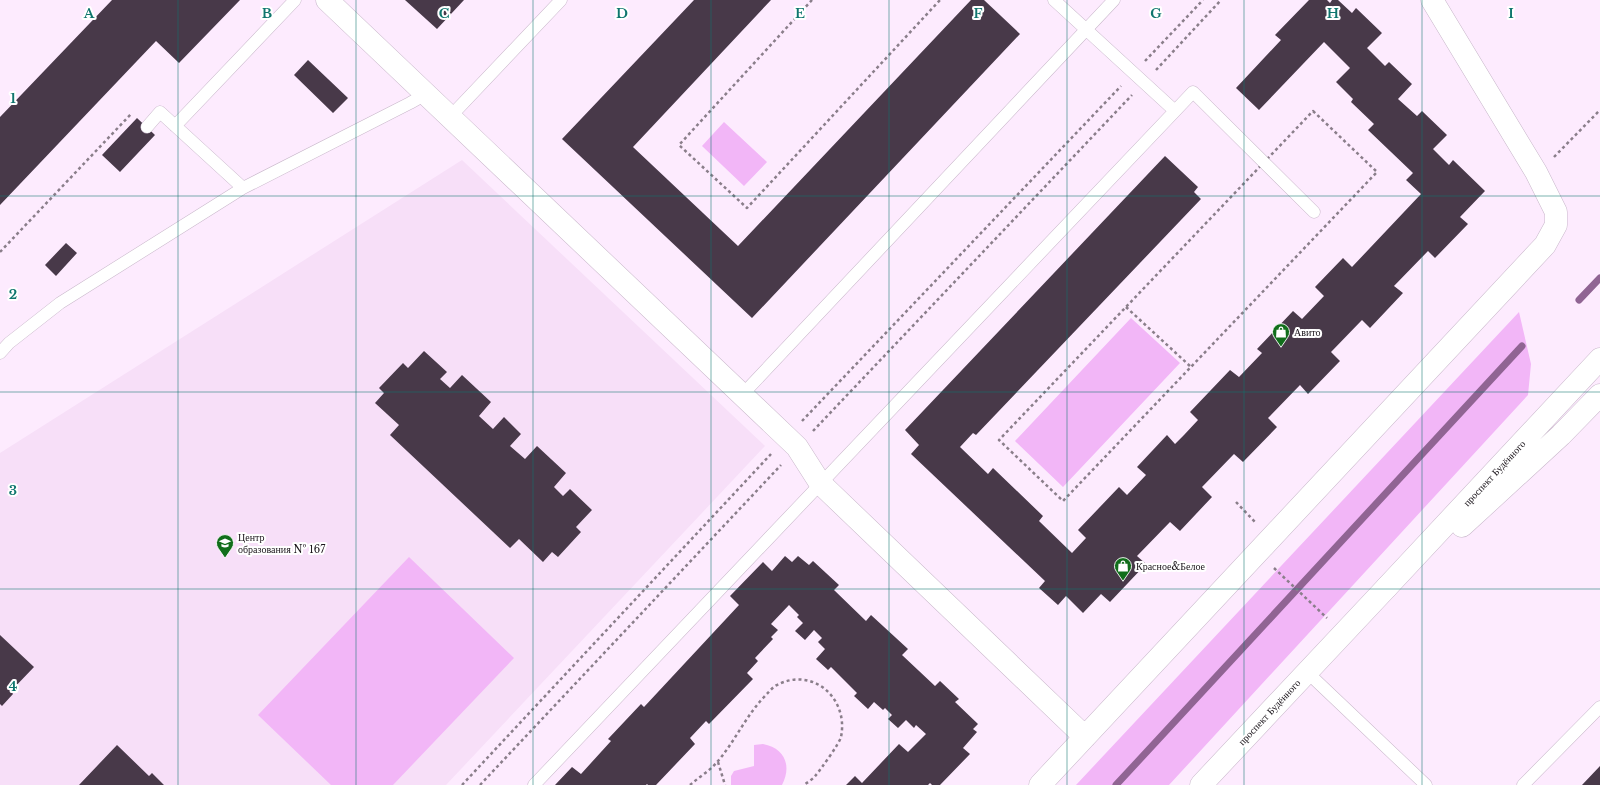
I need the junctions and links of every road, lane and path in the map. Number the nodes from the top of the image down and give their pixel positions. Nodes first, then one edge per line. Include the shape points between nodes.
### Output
1 (295, 0) edge
2 (327, 0) edge
3 (560, 0) edge
4 (812, 0) edge
5 (940, 0) edge
6 (1054, 0) edge
7 (1114, 0) edge
8 (1203, 0) edge
9 (1221, 0) edge
10 (1432, 0) edge
11 (1086, 29) junction
12 (1133, 73) junction
13 (1144, 83) junction
14 (426, 94) junction
15 (135, 110) dead end
16 (1600, 110) edge
17 (1174, 111) junction
18 (450, 117) junction
19 (175, 126) junction
20 (146, 127) dead end
21 (1556, 155) dead end
22 (1264, 163) junction
23 (243, 188) junction
24 (1314, 212) dead end
25 (0, 252) edge
26 (1126, 306) junction
27 (0, 353) edge
28 (1600, 359) edge
29 (1191, 367) junction
30 (742, 395) junction
31 (1600, 395) edge
32 (792, 442) junction
33 (820, 484) junction
34 (1257, 552) junction
35 (1387, 587) junction
36 (1343, 633) junction
37 (1307, 672) junction
38 (1600, 707) edge
39 (1085, 737) junction
40 (718, 762) junction
41 (462, 785) edge
42 (480, 785) edge
43 (534, 785) edge
44 (690, 785) edge
45 (725, 785) edge
46 (804, 785) edge
47 (1040, 785) edge
48 (1201, 785) edge
49 (1426, 785) edge
50 (1523, 785) edge

1 - 19 lane
2 - 14 street
3 - 18 lane
4 - 5 path via 679,145 747,208
6 - 11 lane
7 - 11 lane
8 - 12 path
9 - 13 path
10 - 34 street via 1536,172 1556,212 1556,224 1546,245
11 - 12 lane
11 - 30 lane
12 - 13 lane
12 - 32 path
13 - 17 lane
13 - 32 path
14 - 18 street
14 - 23 lane
15 - 25 path
16 - 21 path
17 - 22 lane via 1193,92
17 - 33 lane
18 - 30 street
19 - 20 lane via 160,112
19 - 23 lane
22 - 24 lane
22 - 26 path
22 - 29 path via 1313,111 1377,172
23 - 27 lane via 60,303
26 - 29 path
26 - 29 path via 999,440 1063,501
28 - 35 street, проспект Будённого
30 - 32 street
31 - 35 street, проспект Будённого via 1561,435 1424,560
32 - 33 street
32 - 41 path
32 - 42 path
33 - 39 street
33 - 43 lane
34 - 36 path
34 - 39 street
35 - 36 street, проспект Будённого
36 - 37 street, проспект Будённого
37 - 48 street, проспект Будённого
37 - 49 lane
38 - 50 lane
39 - 47 street
40 - 44 path
40 - 45 path
40 - 46 path via 754,707 774,687 789,681 803,680 815,683 828,691 837,702 843,718 841,739 815,776

